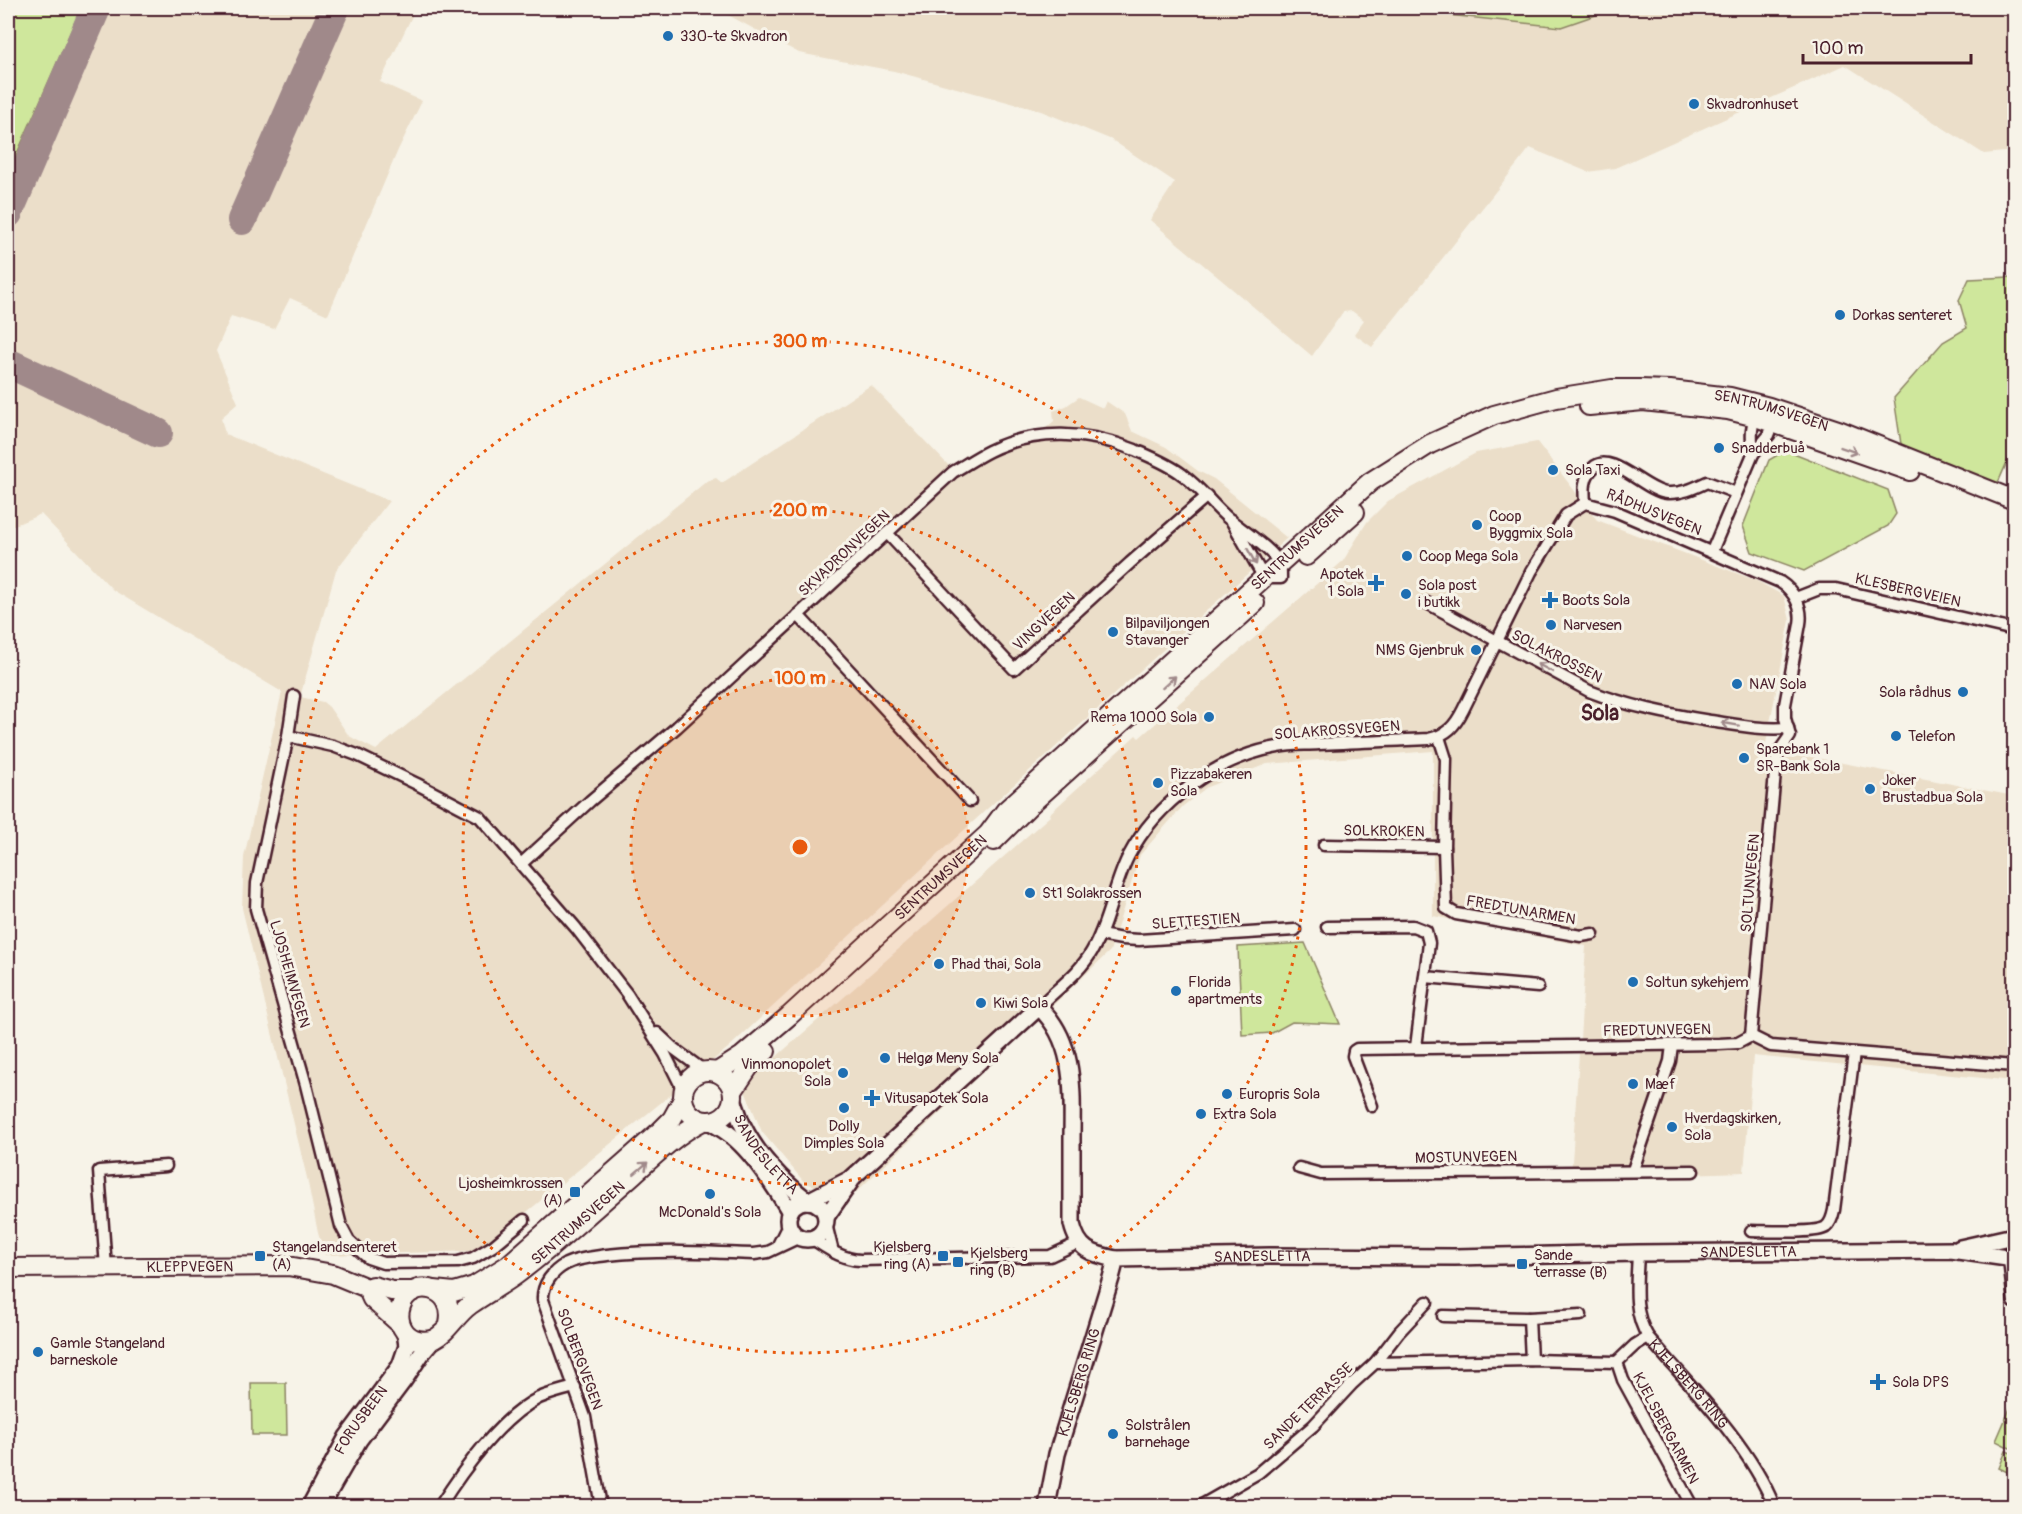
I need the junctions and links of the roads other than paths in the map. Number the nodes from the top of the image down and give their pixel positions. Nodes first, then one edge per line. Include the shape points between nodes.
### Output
1 (1766, 416) junction
2 (1753, 454) junction
3 (1736, 493) junction
4 (1207, 496) junction
5 (2014, 500) edge
6 (1585, 503) junction
7 (2014, 508) edge
8 (1231, 520) junction
9 (888, 533) junction
10 (1712, 551) junction
11 (1275, 573) junction
12 (1796, 598) junction
13 (1427, 603) dead end
14 (798, 615) junction
15 (2014, 630) edge
16 (1497, 642) junction
17 (294, 696) dead end
18 (1789, 732) junction
19 (288, 736) junction
20 (1439, 737) junction
21 (970, 801) dead end
22 (1323, 845) dead end
23 (1444, 847) junction
24 (521, 864) junction
25 (1446, 908) joint
26 (1327, 927) dead end
27 (1295, 930) dead end
28 (1593, 934) dead end
29 (1100, 935) junction
30 (1425, 977) junction
31 (1538, 987) dead end
32 (1039, 1007) junction
33 (645, 1020) junction
34 (1751, 1036) junction
35 (1672, 1045) junction
36 (1416, 1047) junction
37 (1854, 1053) junction
38 (2014, 1066) edge
39 (710, 1071) junction
40 (683, 1094) junction
41 (733, 1095) junction
42 (1372, 1106) dead end
43 (706, 1121) junction
44 (166, 1166) dead end
45 (1299, 1168) dead end
46 (1634, 1170) junction
47 (1693, 1171) dead end
48 (852, 1178) junction
49 (808, 1201) junction
50 (789, 1218) junction
51 (524, 1220) dead end
52 (826, 1220) junction
53 (1750, 1231) dead end
54 (2012, 1232) edge
55 (806, 1238) junction
56 (1078, 1243) junction
57 (777, 1247) junction
58 (1951, 1250) junction
59 (833, 1252) junction
60 (1638, 1253) junction
61 (1116, 1259) junction
62 (2010, 1261) edge
63 (8, 1268) edge
64 (106, 1268) junction
65 (368, 1288) junction
66 (434, 1290) junction
67 (414, 1291) junction
68 (1427, 1302) dead end
69 (2014, 1302) edge
70 (1581, 1315) dead end
71 (1443, 1316) dead end
72 (1529, 1318) junction
73 (450, 1324) junction
74 (403, 1328) junction
75 (1647, 1337) junction
76 (434, 1339) junction
77 (1530, 1359) junction
78 (1617, 1362) junction
79 (1375, 1363) junction
80 (575, 1387) junction
81 (310, 1506) edge
82 (320, 1506) edge
83 (440, 1506) edge
84 (601, 1506) edge
85 (1047, 1506) edge
86 (1200, 1506) edge
87 (1692, 1506) edge
88 (1774, 1506) edge

1 - 2 street, RÅDHUSVEGEN via 1769,435
1 - 2 street, RÅDHUSVEGEN via 1752,429
1 - 5 main road, SENTRUMSVEGEN via 1841,431
1 -> 7 main road, SENTRUMSVEGEN
1 - 11 main road, SENTRUMSVEGEN via 1643,401 1611,402 1558,410 1498,426 1436,454 1378,491
2 - 3 street, RÅDHUSVEGEN
3 - 6 street via 1707,482 1684,492 1666,493 1605,462 1597,464 1585,481
3 - 10 street, RÅDHUSVEGEN
4 - 8 street, SKVADRONVEGEN
4 - 9 street, SKVADRONVEGEN via 1166,464 1114,442 1083,435 1048,435 990,450 953,472
4 - 9 street, VINGVEGEN via 1014,669
6 - 10 street, RÅDHUSVEGEN via 1615,511
6 - 16 street via 1566,515 1531,572
8 -> 11 street, SKVADRONVEGEN
8 - 11 street, SKVADRONVEGEN via 1254,537
9 - 14 street, SKVADRONVEGEN
10 - 12 street, RÅDHUSVEGEN via 1780,582
11 - 39 main road, SENTRUMSVEGEN via 1005,811 988,834 789,1016 742,1056
41 -> 11 main road, SENTRUMSVEGEN via 749,1066 998,838
12 - 15 street, KLESBERGVEIEN via 1819,589 1836,589
12 - 18 street via 1801,618 1786,695
13 - 16 street, SOLAKROSSEN
14 - 21 street
14 - 24 street, SKVADRONVEGEN
18 -> 16 street, SOLAKROSSEN via 1688,717 1610,699
16 - 20 street via 1455,724
17 - 19 street, LJOSHEIMVEGEN
18 - 34 street, SOLTUNVEGEN via 1776,762
19 - 24 street via 357,755 466,809 490,827
19 - 51 street, LJOSHEIMVEGEN via 257,883 256,909 341,1226 358,1251 383,1263 458,1262 493,1246
20 - 23 street, SOLKROKEN via 1446,759
20 - 29 street, SOLAKROSSVEGEN via 1280,746 1247,755 1209,774 1165,808 1143,833 1128,857
22 - 23 street, SOLKROKEN
23 - 25 street, SOLKROKEN
24 - 33 street via 576,928
25 - 28 street, FREDTUNARMEN via 1456,914 1581,936
26 - 30 street via 1413,926 1426,931 1429,943
27 - 29 street, SLETTESTIEN via 1139,940
29 - 32 street, SOLAKROSSVEGEN via 1082,966
30 - 31 street
30 - 36 street
32 - 48 street, SANDESLETTA
32 - 56 street via 1057,1029 1071,1070 1072,1224
33 - 39 street via 673,1048
33 - 40 street
34 - 35 street, FREDTUNVEGEN via 1738,1043
34 - 37 street via 1771,1046
35 - 36 street, FREDTUNVEGEN
35 - 46 street
36 - 42 street, FREDTUNVEGEN via 1354,1051
37 - 38 street
37 - 53 street via 1830,1222 1815,1230
39 - 40 main road, SENTRUMSVEGEN via 690,1077
39 - 41 main road via 730,1083
40 - 43 main road via 689,1113
40 - 66 main road, SENTRUMSVEGEN via 672,1119 659,1132 508,1265 474,1286 454,1292
41 - 43 main road, SENTRUMSVEGEN via 727,1113
41 - 49 street, SANDESLETTA via 743,1126 756,1147 789,1187
43 - 50 street, SANDESLETTA via 730,1134 774,1184
73 -> 43 main road, SENTRUMSVEGEN via 469,1305 550,1247 676,1137
44 - 64 street via 99,1171
45 - 46 street, MOSTUNVEGEN via 1321,1174
46 - 47 street, MOSTUNVEGEN
48 - 49 street, SANDESLETTA
48 - 52 street, SANDESLETTA
49 - 50 street, SANDESLETTA via 800,1202
49 - 52 street, SANDESLETTA via 823,1209
50 - 55 street, SANDESLETTA via 791,1229
50 - 57 street
52 - 55 street, SANDESLETTA via 821,1233
52 - 59 street
54 - 58 street, SANDESLETTA
54 - 62 street, SANDESLETTA via 2004,1247
55 - 57 street, SOLBERGVEGEN
55 - 59 street
56 - 59 street via 1050,1256 1026,1257 861,1260
56 - 61 street, SANDESLETTA
57 - 80 street, SOLBERGVEGEN via 754,1254 641,1252 565,1264 546,1281 543,1300
58 - 60 street, SANDESLETTA
58 - 62 street, SANDESLETTA
60 - 61 street, SANDESLETTA
60 - 75 street, KJELSBERG RING via 1638,1320
61 - 85 street, KJELSBERG RING via 1057,1454
62 - 69 street
63 - 64 main road, KLEPPVEGEN
64 - 65 main road, KLEPPVEGEN via 288,1266 333,1274
65 - 67 main road, KLEPPVEGEN
65 - 74 main road via 372,1299
66 - 67 main road
66 - 73 main road via 450,1306
67 - 74 main road via 401,1303
68 - 79 street, SANDE TERRASSE
70 - 72 street
71 - 72 street
72 - 77 street
73 - 76 main road
74 - 76 main road via 417,1340
74 - 81 street, FORUSBEEN via 407,1346 400,1366 347,1437
75 - 78 street
75 - 88 street, KJELSBERG RING via 1736,1440
76 - 82 street, FORUSBEEN via 359,1440
77 - 78 street, SANDE TERRASSE
77 - 79 street, SANDE TERRASSE
78 - 87 street, KJELSBERGARMEN
79 - 86 street, SANDE TERRASSE via 1258,1473
80 - 83 street via 538,1398 513,1417 476,1456
80 - 84 street, SOLBERGVEGEN via 589,1433

